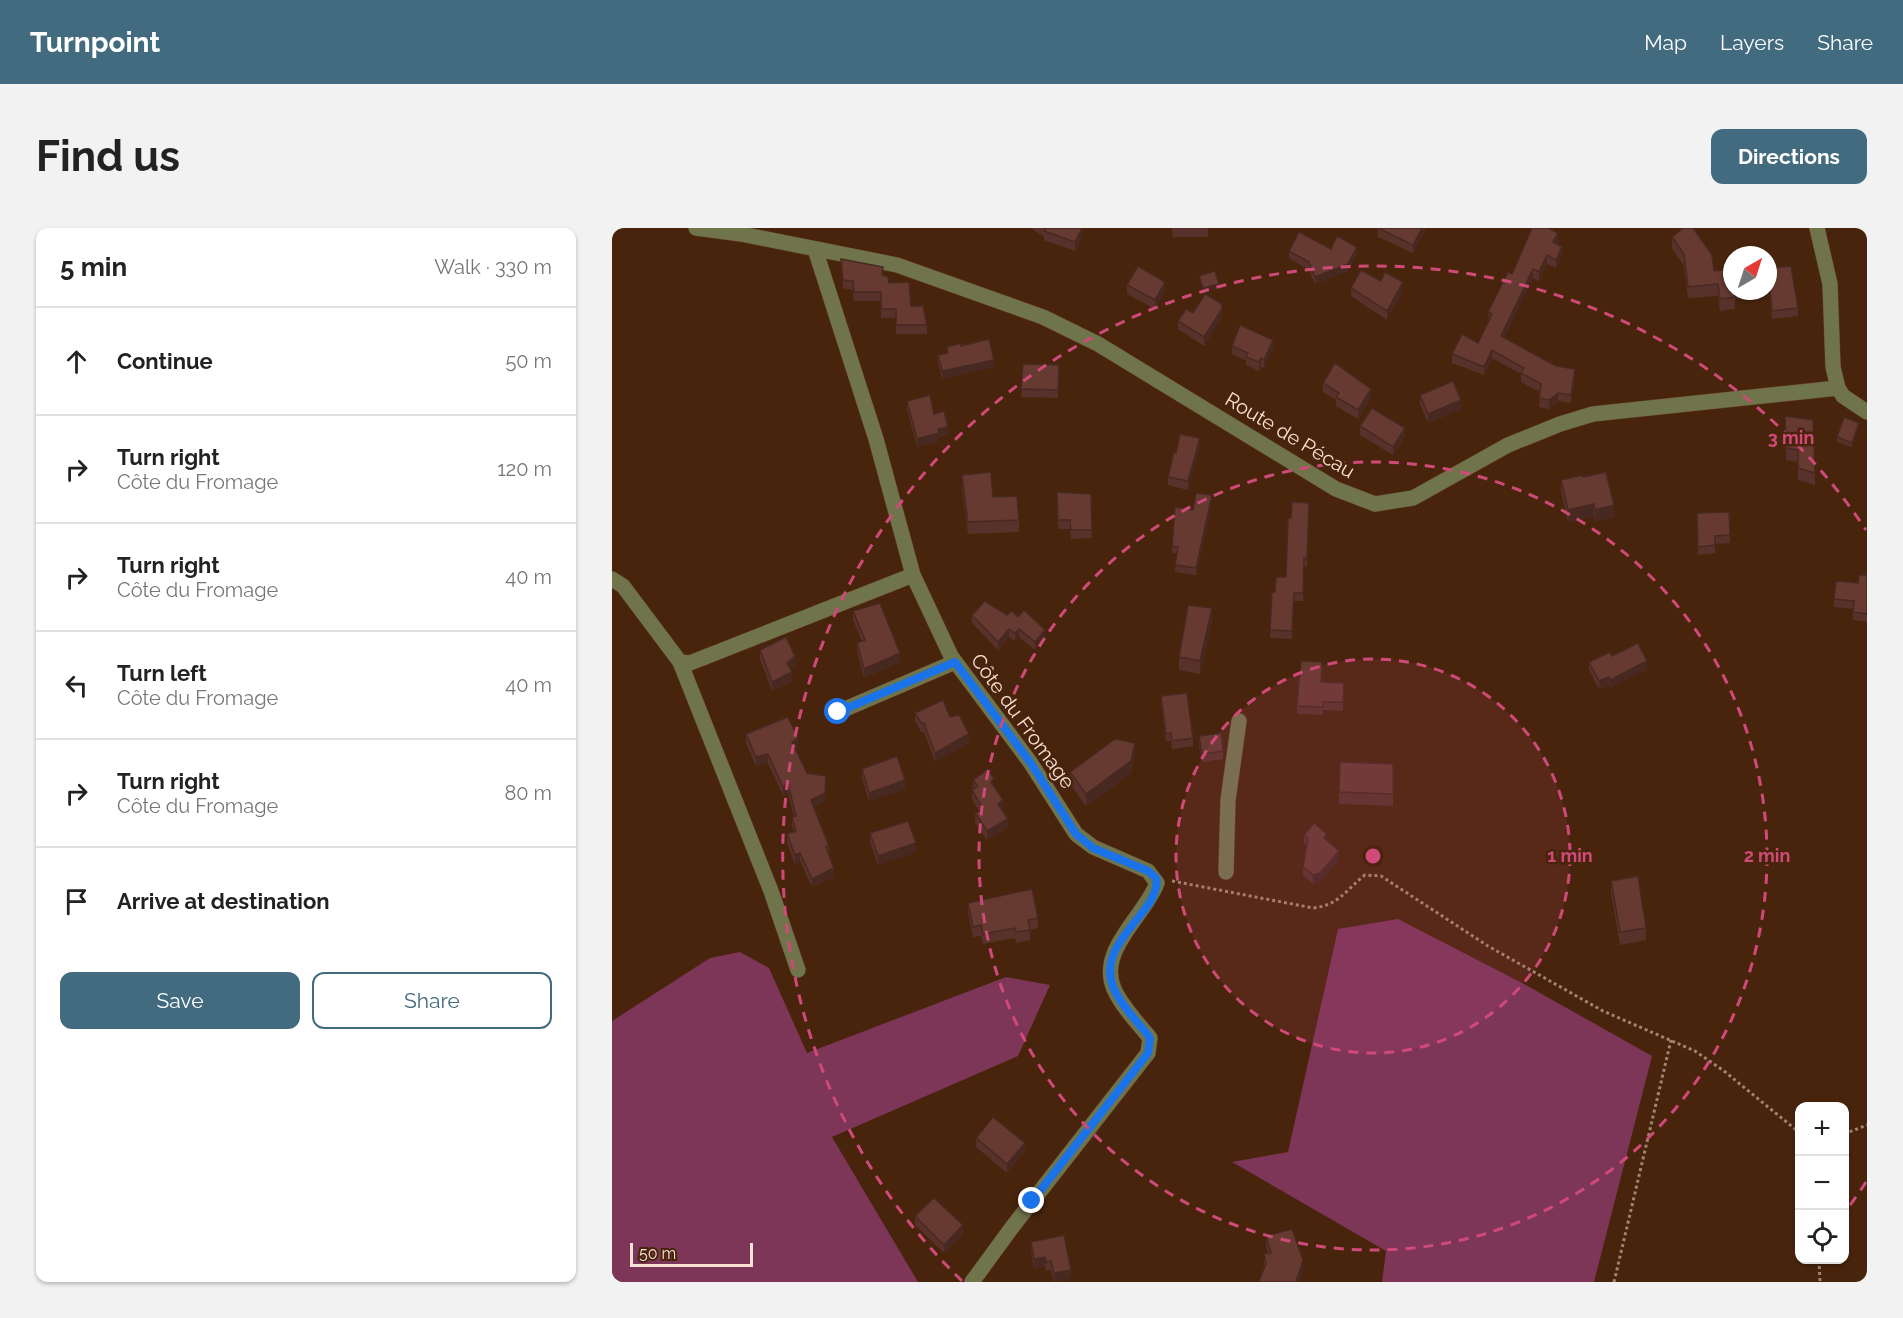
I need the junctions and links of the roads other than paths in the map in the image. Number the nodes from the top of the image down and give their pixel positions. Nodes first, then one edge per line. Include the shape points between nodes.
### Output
1 (696, 228) edge
2 (1817, 228) edge
3 (815, 249) junction
4 (1838, 388) junction
5 (1867, 412) edge
6 (913, 574) junction
7 (612, 579) edge
8 (680, 662) junction
9 (955, 662) junction
10 (838, 712) dead end
11 (1239, 721) dead end
12 (1226, 872) dead end
13 (798, 970) dead end
14 (972, 1282) edge

1 - 3 street, Route de Pécau
2 - 4 street via 1830,284 1833,367
3 - 4 street, Route de Pécau via 897,265 1043,317 1098,344 1336,489 1375,504 1413,498 1508,445 1593,414
3 - 6 street, Côte du Fromage via 876,439
4 - 5 street
6 - 8 street via 690,663
6 - 9 street, Côte du Fromage
7 - 8 street via 623,586
8 - 13 street via 771,891
9 - 10 street
9 - 14 street, Côte du Fromage via 1030,762 1076,834 1093,848 1156,878 1151,898 1121,940 1110,967 1114,989 1150,1038 1148,1053
11 - 12 street via 1228,800

